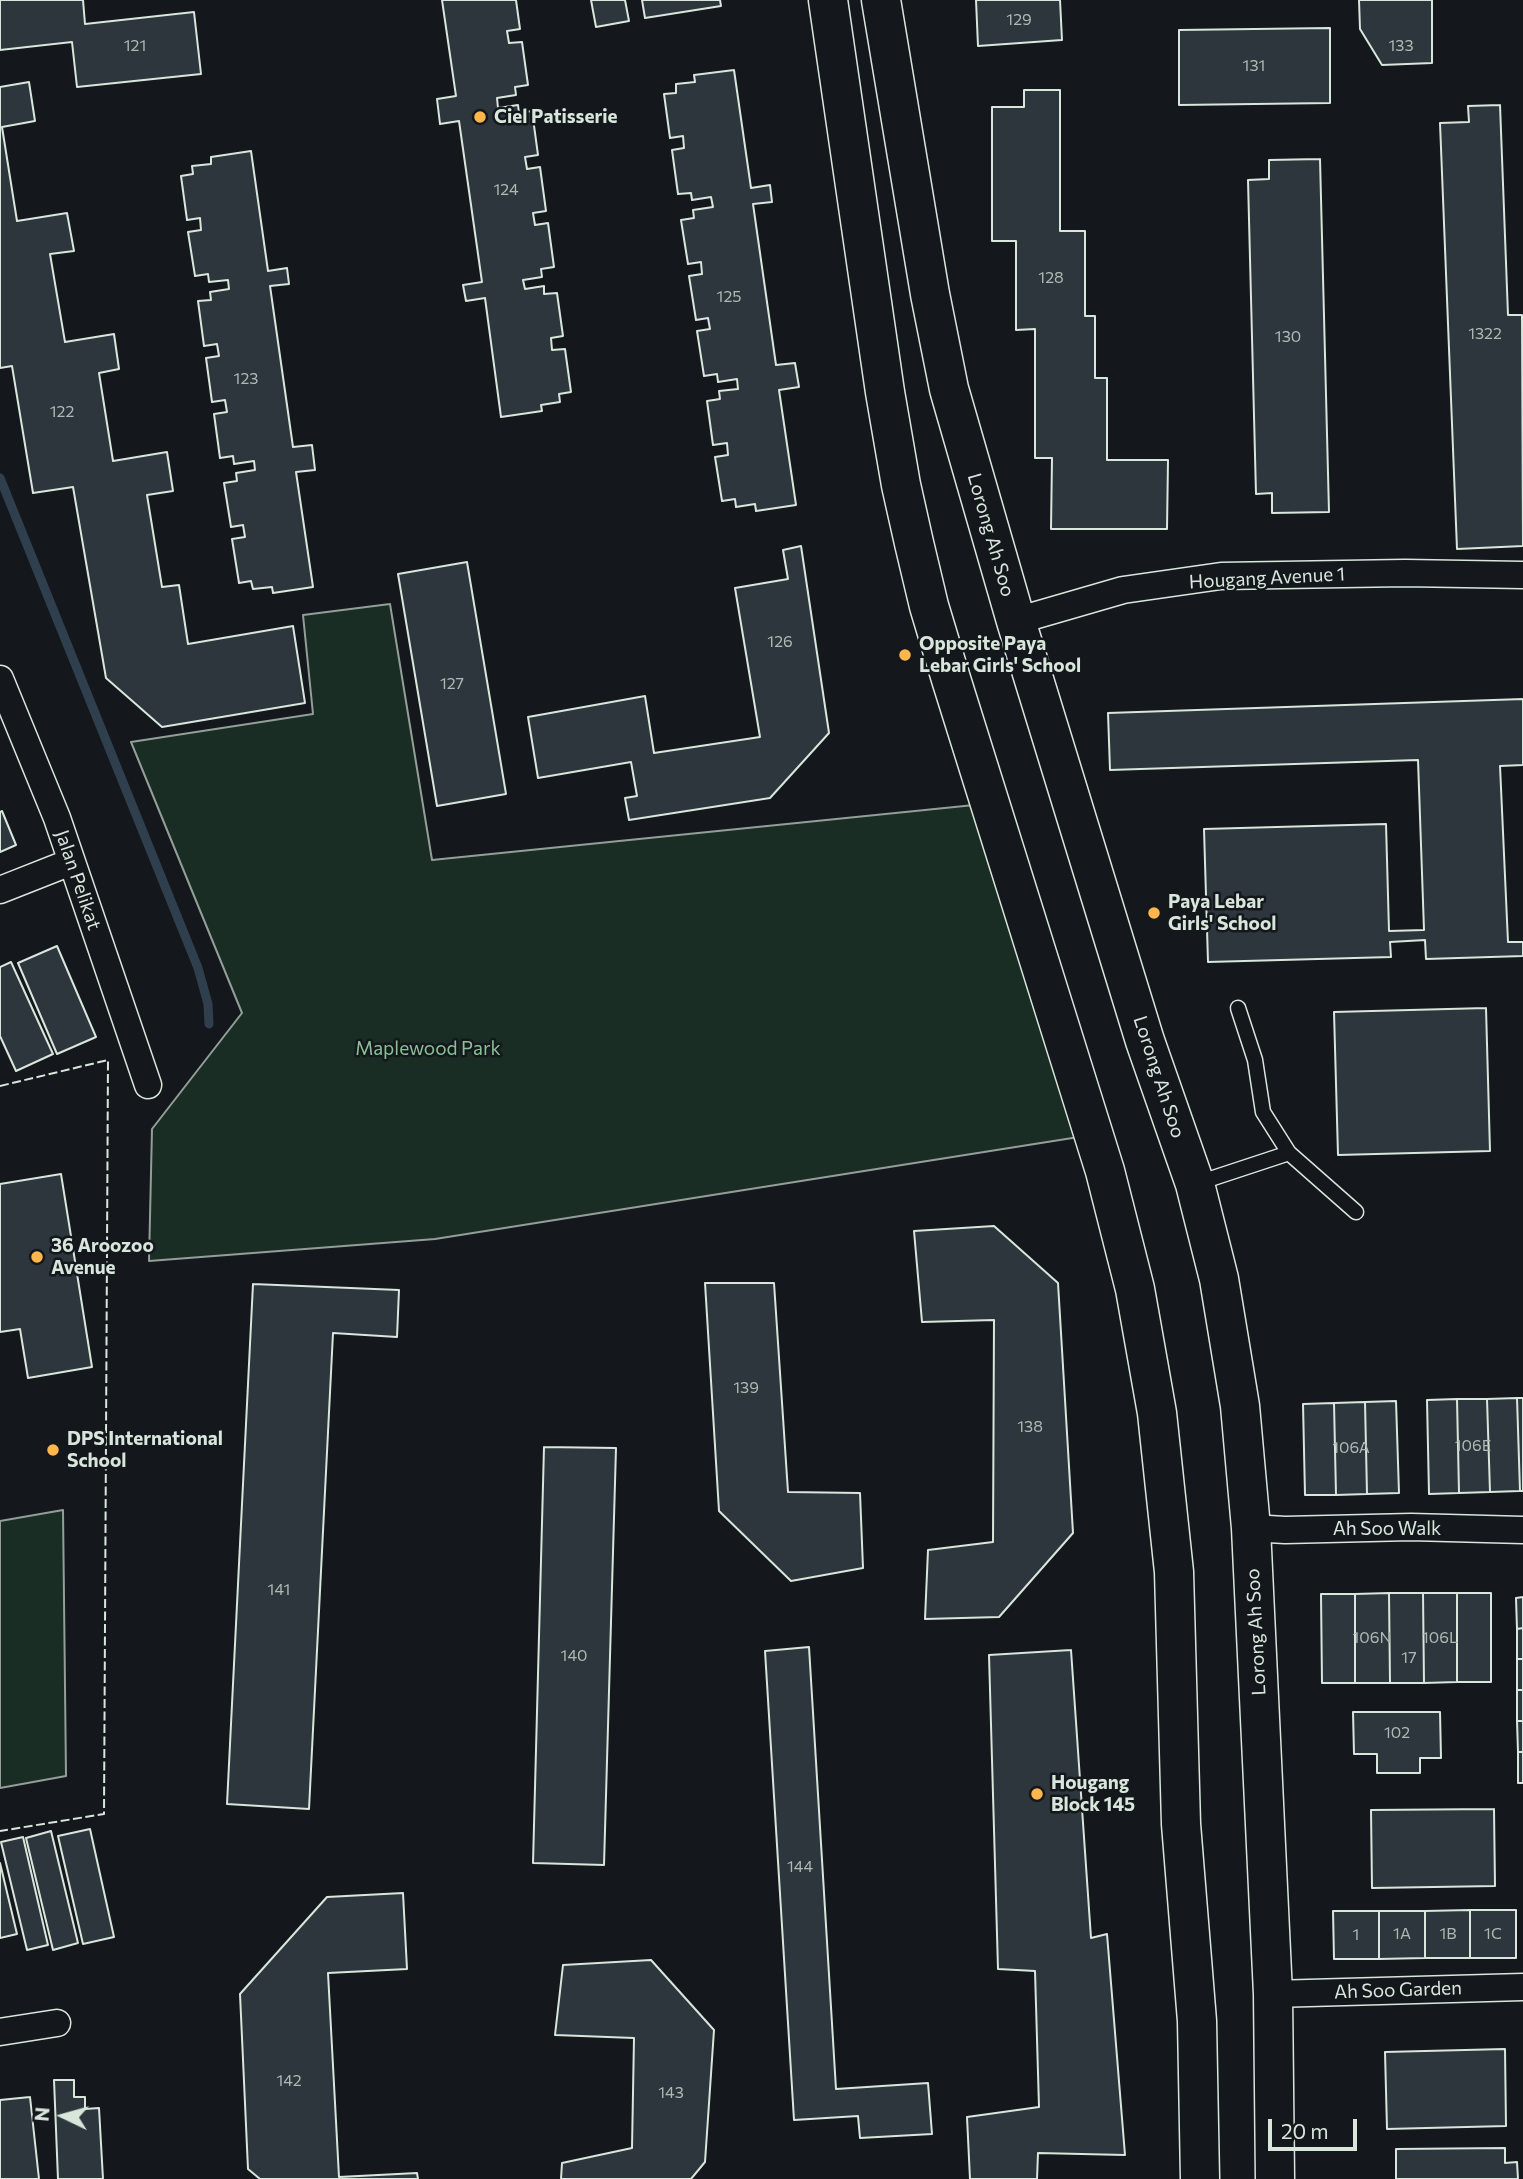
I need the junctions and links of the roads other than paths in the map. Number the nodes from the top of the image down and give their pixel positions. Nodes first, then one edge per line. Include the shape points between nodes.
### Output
1 (828, 0) edge
2 (881, 0) edge
3 (930, 294) junction
4 (872, 309) junction
5 (1523, 575) edge
6 (1016, 621) junction
7 (0, 679) edge
8 (71, 862) junction
9 (0, 890) edge
10 (1238, 1008) dead end
11 (148, 1085) dead end
12 (1289, 1153) junction
13 (1195, 1184) junction
14 (1356, 1212) dead end
15 (1251, 1528) junction
16 (1523, 1530) edge
17 (1523, 1987) edge
18 (1273, 1994) junction
19 (57, 2023) dead end
20 (0, 2032) edge
21 (1200, 2179) edge
22 (1275, 2179) edge

1 - 4 main road
2 - 3 main road, Lorong Ah Soo
3 - 4 main road via 912,266 890,262 878,276
3 - 6 main road, Lorong Ah Soo via 949,389
4 - 21 main road via 901,485 929,606 1105,1171 1135,1289 1157,1413 1174,1572 1181,1824 1197,2021
5 - 6 street, Hougang Avenue 1 via 1221,576 1124,590
6 - 13 main road, Lorong Ah Soo via 1145,1041
7 - 8 street, Jalan Pelikat
8 - 9 street
8 - 11 street, Jalan Pelikat
10 - 12 lane via 1255,1060 1263,1112
12 - 13 lane
12 - 14 lane
13 - 15 main road, Lorong Ah Soo via 1219,1279 1240,1406
15 - 16 street, Ah Soo Walk
15 - 18 main road, Lorong Ah Soo
17 - 18 street, Ah Soo Garden
18 - 22 main road, Lorong Ah Soo
19 - 20 street

